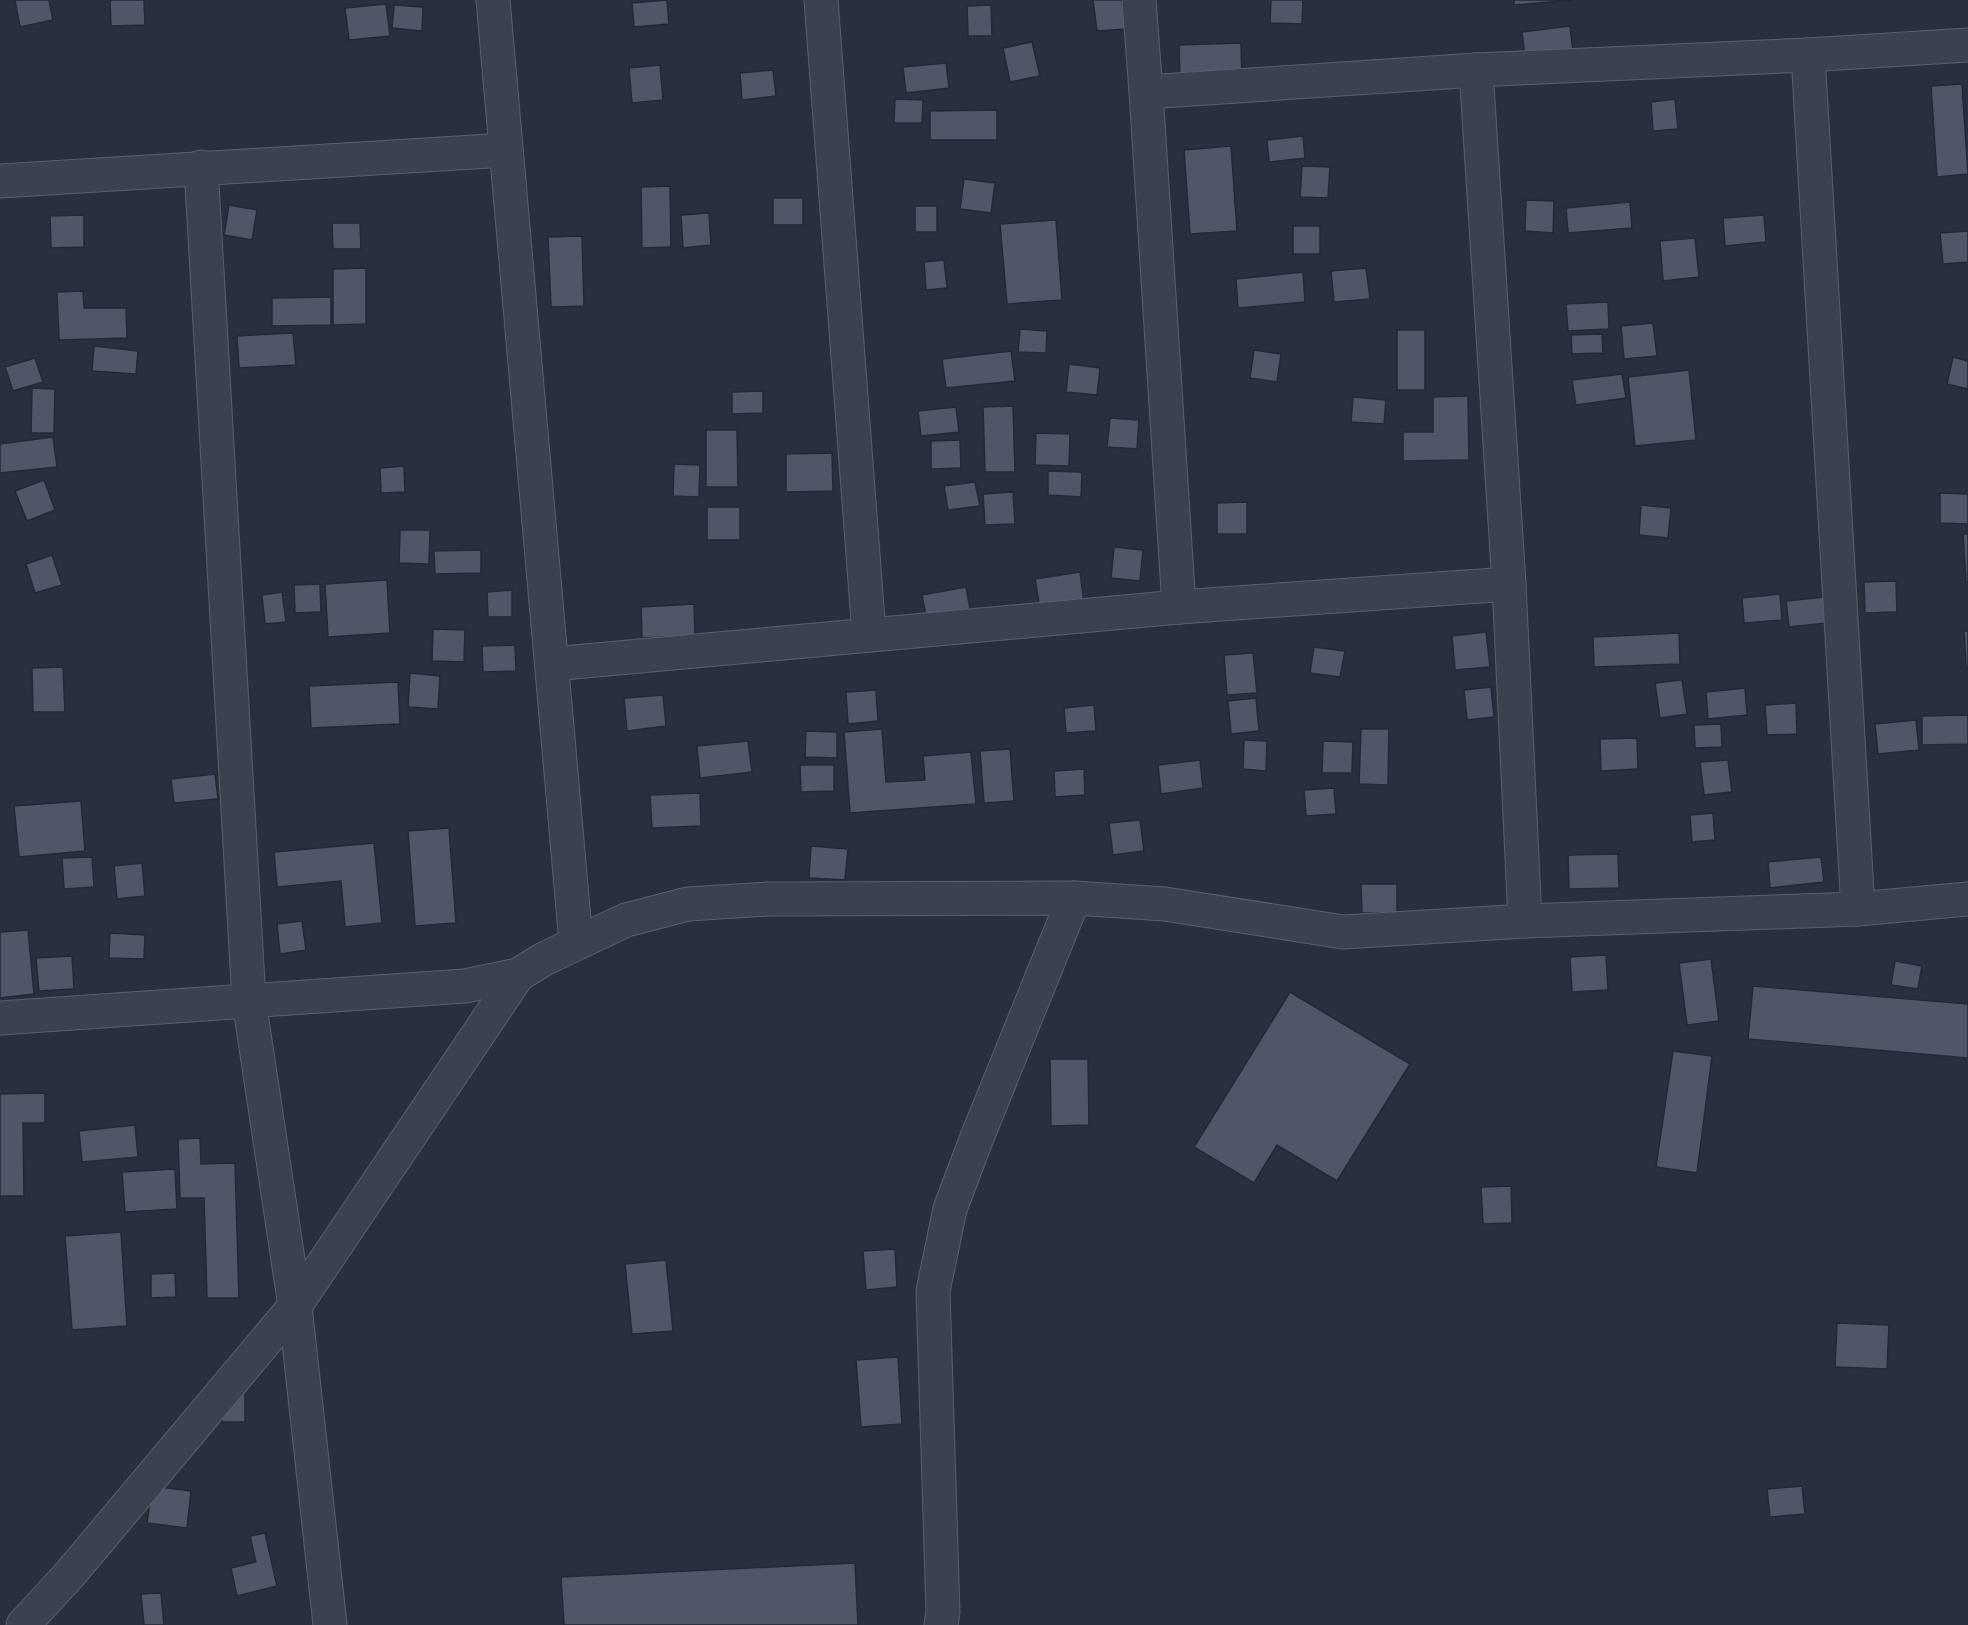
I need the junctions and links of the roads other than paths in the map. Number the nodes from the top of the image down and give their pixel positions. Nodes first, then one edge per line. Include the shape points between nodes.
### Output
1 (493, 0) edge
2 (821, 0) edge
3 (1138, 0) edge
4 (1968, 45) edge
5 (1808, 55) junction
6 (1476, 70) junction
7 (1146, 92) junction
8 (506, 150) junction
9 (201, 168) junction
10 (0, 181) edge
11 (1509, 584) junction
12 (1179, 607) junction
13 (869, 634) junction
14 (552, 664) junction
15 (1074, 898) junction
16 (1968, 899) edge
17 (1858, 909) junction
18 (1525, 921) junction
19 (576, 943) junction
20 (518, 975) junction
21 (249, 1001) junction
22 (0, 1018) edge
23 (295, 1306) junction
24 (23, 1625) edge
25 (330, 1625) edge
26 (941, 1625) edge

1 - 8 street
2 - 13 street
3 - 7 street
4 - 5 street
5 - 6 street
5 - 17 street
6 - 7 street
6 - 11 street
7 - 12 street
8 - 9 street
8 - 14 street
9 - 10 street
9 - 21 street
11 - 12 street
11 - 18 street
12 - 13 street
13 - 14 street
14 - 19 street
15 - 18 street via 1165,904 1342,932
15 - 19 street via 768,899 688,904 626,921
15 - 26 street via 950,1209 933,1291
16 - 17 street
17 - 18 street
19 - 20 street
20 - 21 street via 465,986
20 - 23 street
21 - 22 street
21 - 23 street
23 - 24 street
23 - 25 street

